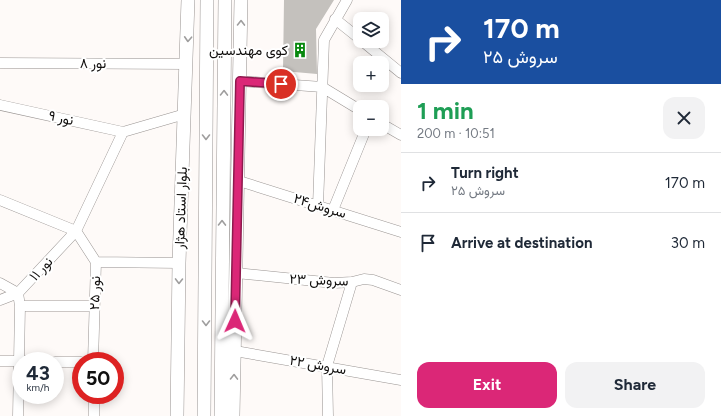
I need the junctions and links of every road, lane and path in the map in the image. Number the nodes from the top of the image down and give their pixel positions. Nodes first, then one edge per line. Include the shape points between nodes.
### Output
1 (188, 0) edge
2 (208, 0) edge
3 (225, 0) edge
4 (242, 0) edge
5 (347, 0) edge
6 (189, 14) junction
7 (207, 17) junction
8 (335, 19) junction
9 (353, 34) edge
10 (371, 48) edge
11 (0, 63) edge
12 (186, 64) junction
13 (401, 73) edge
14 (240, 81) junction
15 (322, 87) junction
16 (0, 105) edge
17 (353, 106) edge
18 (185, 114) junction
19 (389, 128) edge
20 (123, 132) junction
21 (401, 135) edge
22 (363, 136) edge
23 (239, 181) junction
24 (0, 200) edge
25 (318, 206) junction
26 (333, 210) junction
27 (76, 231) junction
28 (401, 232) edge
29 (222, 249) junction
30 (96, 262) junction
31 (179, 262) junction
32 (236, 274) junction
33 (352, 282) junction
34 (0, 283) edge
35 (401, 290) edge
36 (18, 293) junction
37 (0, 300) edge
38 (20, 306) junction
39 (94, 306) junction
40 (236, 307) junction
41 (235, 351) junction
42 (20, 352) edge
43 (93, 352) edge
44 (0, 361) edge
45 (12, 361) edge
46 (327, 366) junction
47 (401, 380) edge
48 (18, 404) edge
49 (94, 404) edge
50 (18, 416) edge
51 (94, 416) edge
52 (177, 416) edge
53 (204, 416) edge
54 (220, 416) edge
55 (233, 416) edge
56 (328, 416) edge

1 - 6 main road, بلوار استاد هژار
2 - 7 main road, بلوار استاد هژار
29 -> 3 main road
14 -> 4 main road
5 - 8 street
6 - 7 main road
6 -> 12 main road, بلوار استاد هژار
7 -> 53 main road, بلوار استاد هژار
8 - 9 street
8 - 15 street via 324,40
10 - 13 street
11 - 12 street, نور ۸
12 - 18 main road, بلوار استاد هژار
14 - 15 street
14 - 23 main road
15 - 17 street
15 - 25 street
16 - 20 street, نور ۹
18 - 20 street
18 - 31 main road, بلوار استاد هژار
19 - 21 street
20 - 27 street, نور ۱۱
22 - 26 street
23 - 25 street, سروش۲۴
23 - 32 main road
24 - 27 street
25 - 26 street, سروش۲۴
26 - 28 street, سروش۲۴
27 - 30 street, نور ۲۵
27 - 36 street, نور ۱۱
29 - 40 main road
29 - 54 main road
30 - 31 street
30 - 39 street, نور ۲۵
31 -> 52 main road, بلوار استاد هژار
32 - 33 street, سروش ۲۳ via 334,283
32 - 40 main road
33 - 35 street, سروش ۲۳ via 372,280
33 - 46 street
34 - 36 street
36 - 37 street, نور ۱۱
36 - 38 street
38 - 39 street
38 - 42 street
39 - 43 street, نور ۲۵
40 - 41 main road
41 - 46 street, سروش ۲۲
55 -> 41 main road
44 - 45 street
46 - 47 street, سروش ۲۲
46 - 56 street
48 - 50 street
49 - 51 street

